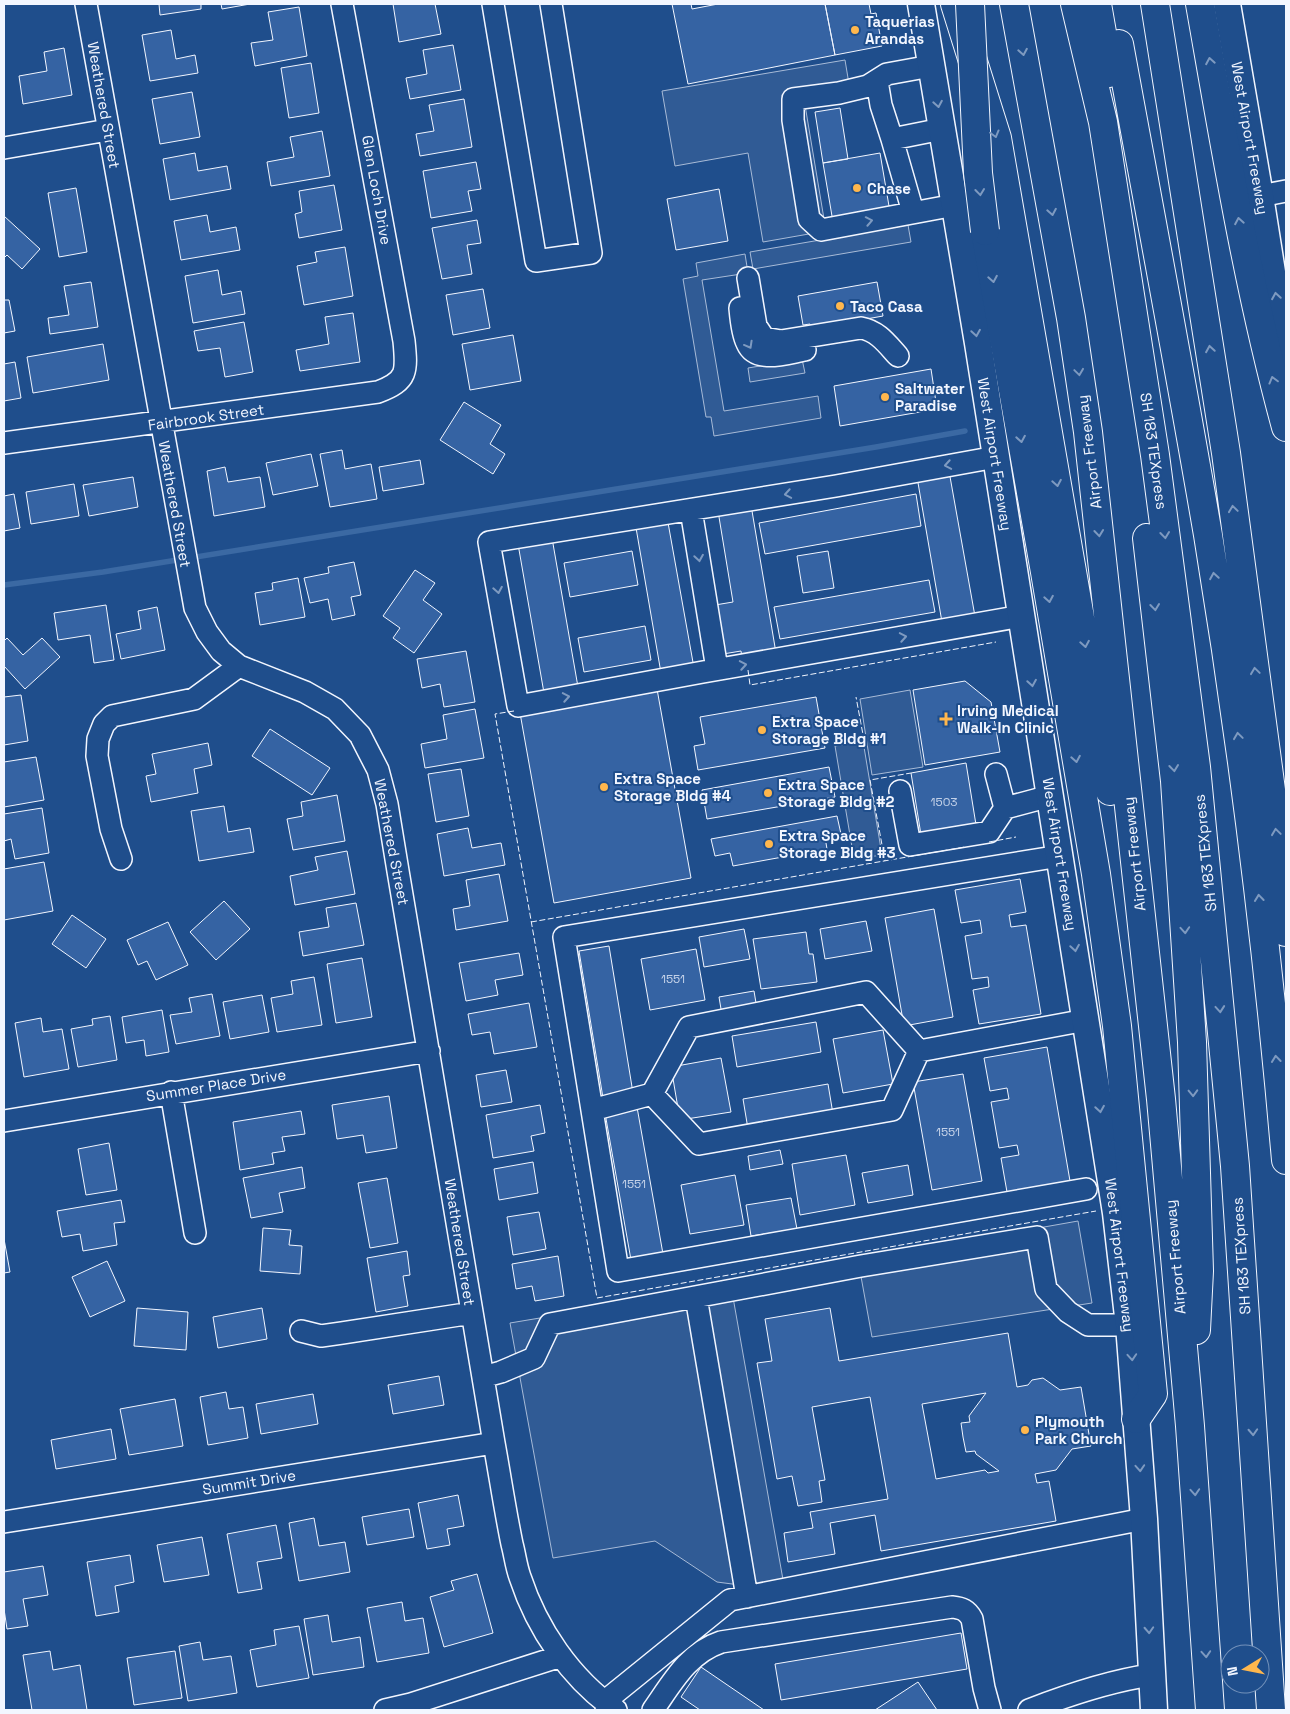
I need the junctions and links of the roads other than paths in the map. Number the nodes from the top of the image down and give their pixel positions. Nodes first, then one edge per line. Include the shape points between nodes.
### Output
1 (86, 4) edge
2 (342, 4) edge
3 (493, 4) edge
4 (551, 4) edge
5 (921, 4) edge
6 (955, 4) edge
7 (970, 4) edge
8 (1014, 4) edge
9 (1074, 4) edge
10 (1097, 4) edge
11 (1111, 4) edge
12 (1155, 4) edge
13 (1200, 4) edge
14 (1228, 4) edge
15 (931, 66) junction
16 (877, 81) junction
17 (942, 129) junction
18 (108, 130) junction
19 (892, 139) junction
20 (4, 148) edge
21 (1286, 191) edge
22 (1260, 196) junction
23 (955, 205) junction
24 (913, 212) junction
25 (742, 280) dead end
26 (898, 356) dead end
27 (1286, 361) edge
28 (403, 377) joint
29 (161, 423) junction
30 (1286, 427) edge
31 (4, 443) edge
32 (996, 457) junction
33 (691, 510) junction
34 (1022, 616) junction
35 (238, 666) junction
36 (717, 669) junction
37 (996, 774) dead end
38 (900, 791) dead end
39 (1050, 796) junction
40 (1005, 808) junction
41 (1060, 856) junction
42 (121, 859) dead end
43 (1137, 885) junction
44 (1286, 932) edge
45 (1086, 1020) junction
46 (429, 1051) junction
47 (919, 1051) junction
48 (170, 1092) junction
49 (652, 1094) junction
50 (592, 1110) junction
51 (4, 1121) edge
52 (1286, 1160) edge
53 (1086, 1189) dead end
54 (195, 1233) dead end
55 (696, 1297) junction
56 (472, 1313) junction
57 (1129, 1325) junction
58 (301, 1331) dead end
59 (483, 1377) junction
60 (1136, 1419) junction
61 (1190, 1426) junction
62 (494, 1443) junction
63 (1144, 1519) junction
64 (4, 1522) edge
65 (747, 1597) junction
66 (561, 1656) junction
67 (1151, 1675) junction
68 (1286, 1698) edge
69 (610, 1706) edge
70 (386, 1710) edge
71 (653, 1710) edge
72 (990, 1710) edge
73 (1029, 1710) edge
74 (1154, 1710) edge
75 (1210, 1710) edge
76 (1271, 1710) edge

1 - 18 street, Weathered Street
2 - 28 street, Glen Loch Drive via 404,341 406,362
3 - 4 street via 536,261 590,253
5 - 15 main road, West Airport Freeway
6 -> 43 highway via 997,138 1118,841
7 -> 60 highway, bridge via 978,173 985,231 1096,874 1117,1026 1153,1394
8 -> 43 highway, Airport Freeway via 1071,318 1088,432
9 -> 61 highway via 1138,462 1175,781 1192,1042 1199,1271
9 -> 76 highway, SH 183 TEXpress via 1103,122 1155,455 1196,767 1235,1166
10 - 68 highway, SH 183 TEXpress via 1178,499 1221,847 1248,1122 1274,1473
52 -> 11 highway via 1257,882 1208,536
44 -> 12 highway via 1226,453
30 -> 13 highway via 1243,244
14 - 22 main road, West Airport Freeway
15 - 16 street via 887,74
15 -> 17 main road, West Airport Freeway
16 - 19 street
16 -> 24 street via 839,93 793,99 793,120 809,219 821,230
17 - 19 street
17 - 23 main road, West Airport Freeway
18 - 20 street
18 - 29 street, Weathered Street
19 - 24 street
21 - 22 street
27 -> 22 main road, West Airport Freeway
23 - 24 street
23 -> 32 main road, West Airport Freeway
25 -> 26 street via 746,342 752,352 774,355 883,339
28 - 29 street, Fairbrook Street via 392,387 378,392
29 - 31 street, Fairbrook Street
29 - 35 street, Weathered Street via 195,608 221,651
32 -> 33 street
32 - 34 main road, West Airport Freeway
33 -> 36 street
33 -> 36 street via 489,542 518,706
36 -> 34 street
34 -> 39 main road, West Airport Freeway via 1024,650
35 - 42 street via 194,699 112,716 104,724 98,739 97,756
35 - 46 street, Weathered Street via 305,692 335,709 360,735 378,770 387,804
37 - 40 street
38 - 40 street via 910,845 989,832
39 - 40 street
39 - 41 main road, West Airport Freeway
41 -> 45 main road, West Airport Freeway
41 - 50 street via 564,937
43 - 61 highway, Airport Freeway via 1161,1099
45 - 47 street
45 -> 57 main road, West Airport Freeway via 1116,1213
46 - 48 street, Summer Place Drive
46 - 56 street, Weathered Street
47 - 49 street via 892,1110 699,1144
47 - 49 street via 866,992 689,1027
48 - 51 street, Summer Place Drive
48 - 54 street
49 - 50 street
50 - 53 street via 618,1271
55 - 57 street via 1037,1237 1046,1289 1068,1312 1088,1325
55 - 59 street via 550,1324 534,1358
55 - 65 street
56 - 58 street via 342,1334 321,1336
56 - 59 street, Weathered Street
57 -> 60 main road, West Airport Freeway
59 - 62 street, Weathered Street
60 -> 63 main road, West Airport Freeway
61 -> 75 highway, Airport Freeway
62 - 64 street, Summit Drive
62 - 66 street, Weathered Street via 520,1576 535,1616
63 - 65 street
63 -> 67 main road, West Airport Freeway
65 - 69 street via 730,1600
66 - 69 street, Weathered Street via 586,1686
66 - 70 street
67 - 73 street via 1090,1689
67 - 74 main road, West Airport Freeway
71 - 72 street via 687,1663 700,1652 721,1642 952,1607 969,1613 972,1619

